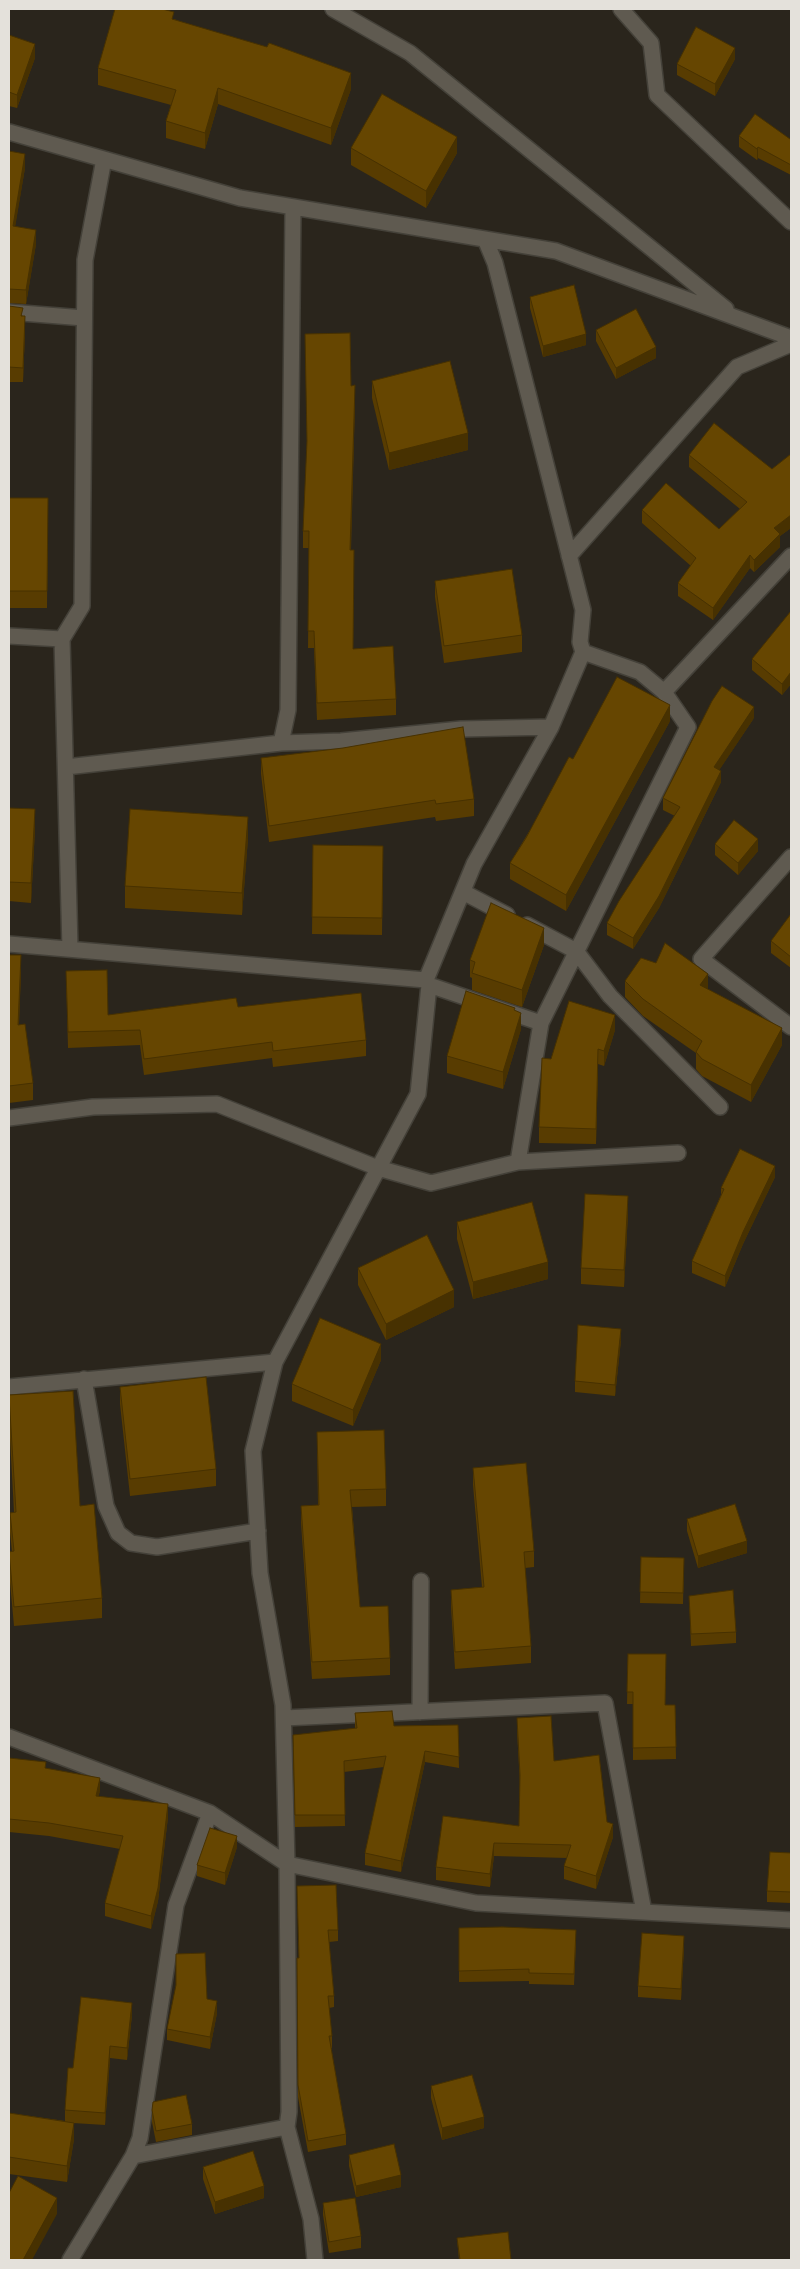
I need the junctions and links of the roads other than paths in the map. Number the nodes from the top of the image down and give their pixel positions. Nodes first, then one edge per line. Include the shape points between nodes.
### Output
1 (333, 9) edge
2 (621, 9) edge
3 (9, 132) edge
4 (104, 159) junction
5 (293, 207) junction
6 (791, 222) edge
7 (485, 239) junction
8 (9, 312) edge
9 (84, 318) junction
10 (736, 318) junction
11 (791, 338) edge
12 (791, 344) edge
13 (569, 556) junction
14 (791, 556) edge
15 (9, 636) edge
16 (62, 639) junction
17 (583, 652) junction
18 (664, 692) junction
19 (550, 726) junction
20 (281, 743) junction
21 (66, 767) junction
22 (791, 857) edge
23 (463, 892) junction
24 (9, 944) edge
25 (70, 949) junction
26 (576, 951) junction
27 (428, 982) junction
28 (541, 1023) junction
29 (791, 1027) edge
30 (720, 1107) dead end
31 (9, 1118) edge
32 (678, 1153) dead end
33 (518, 1162) junction
34 (378, 1168) junction
35 (276, 1362) junction
36 (84, 1379) junction
37 (9, 1387) edge
38 (258, 1532) junction
39 (421, 1581) dead end
40 (420, 1712) junction
41 (284, 1718) junction
42 (9, 1737) edge
43 (210, 1813) junction
44 (287, 1864) junction
45 (644, 1912) junction
46 (791, 1920) edge
47 (287, 2127) junction
48 (133, 2156) junction
49 (70, 2260) edge
50 (315, 2260) edge

1 - 10 street via 410,53
2 - 6 street via 651,43 657,95
3 - 4 street
4 - 5 street via 240,198
4 - 9 street via 85,260
5 - 7 street
5 - 20 street via 288,710
7 - 10 street via 556,251
7 - 13 street via 495,263
8 - 9 street
9 - 16 street via 82,606
10 - 11 street
12 - 13 street via 737,367
13 - 17 street via 583,610 580,642
14 - 18 street
15 - 16 street
16 - 21 street
17 - 18 street via 640,672
17 - 19 street
18 - 26 street via 688,727
19 - 20 street via 461,729
19 - 23 street via 474,864
20 - 21 street
21 - 25 street
22 - 29 street via 701,959
23 - 26 street
23 - 27 street
24 - 25 street
25 - 27 street
26 - 28 street
26 - 30 street via 610,996
27 - 28 street
27 - 34 street via 418,1094
28 - 33 street
31 - 34 street via 93,1107 217,1104
32 - 33 street
33 - 34 street via 432,1183
34 - 35 street
35 - 36 street
35 - 38 street via 253,1451
36 - 37 street
36 - 38 street via 106,1506 118,1534 131,1543 157,1547
38 - 41 street via 260,1573
39 - 40 street
40 - 41 street
40 - 45 street via 605,1703
41 - 44 street
42 - 43 street
43 - 44 street
43 - 48 street via 176,1905 140,2138
44 - 45 street via 476,1903
44 - 47 street
45 - 46 street
47 - 48 street
47 - 50 street via 311,2219
48 - 49 street

